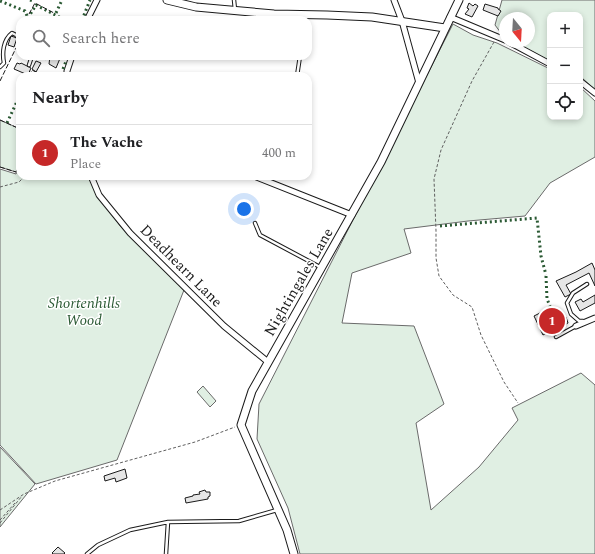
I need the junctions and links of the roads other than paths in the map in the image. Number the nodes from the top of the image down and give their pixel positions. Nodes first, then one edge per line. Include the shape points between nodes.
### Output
1 (97, 0) edge
2 (167, 0) edge
3 (234, 0) edge
4 (394, 0) edge
5 (459, 0) edge
6 (234, 11) junction
7 (89, 16) edge
8 (295, 16) edge
9 (312, 17) edge
10 (450, 17) junction
11 (402, 21) junction
12 (445, 28) junction
13 (16, 35) edge
14 (499, 37) edge
15 (520, 48) edge
16 (31, 60) edge
17 (71, 60) edge
18 (299, 60) edge
19 (547, 62) edge
20 (29, 65) dead end
21 (0, 67) edge
22 (67, 72) edge
23 (298, 72) edge
24 (583, 83) edge
25 (419, 84) junction
26 (595, 93) edge
27 (93, 180) edge
28 (264, 180) edge
29 (352, 215) junction
30 (255, 223) dead end
31 (322, 268) junction
32 (587, 284) dead end
33 (595, 318) edge
34 (587, 321) junction
35 (576, 326) joint
36 (556, 337) dead end
37 (268, 362) junction
38 (278, 510) junction
39 (168, 522) junction
40 (87, 554) edge
41 (166, 554) edge
42 (294, 554) edge

1 - 7 street
2 - 6 main road via 196,7
3 - 6 lane
4 - 11 street
5 - 10 main road, Nightingales Lane
6 - 8 main road
9 - 11 main road via 372,17
10 - 12 main road, Nightingales Lane
10 - 14 street
11 - 12 main road
11 - 25 street
12 - 25 main road, Nightingales Lane
13 - 21 lane via 12,33 5,41 4,63
15 - 19 street
16 - 20 lane
17 - 22 street
18 - 23 lane
24 - 26 street
25 - 29 main road, Nightingales Lane
27 - 37 street, Deadhearn Lane via 99,195 130,233 224,326
28 - 29 street
29 - 31 main road, Nightingales Lane
30 - 31 lane via 260,235
31 - 37 main road, Nightingales Lane
32 - 34 lane via 573,293 567,303 574,318
33 - 34 street
34 - 35 street
35 - 36 lane
37 - 38 main road, Nightingales Lane via 252,391 241,425
38 - 39 lane via 239,521
38 - 42 main road
39 - 40 lane via 130,530 98,545
39 - 41 lane

